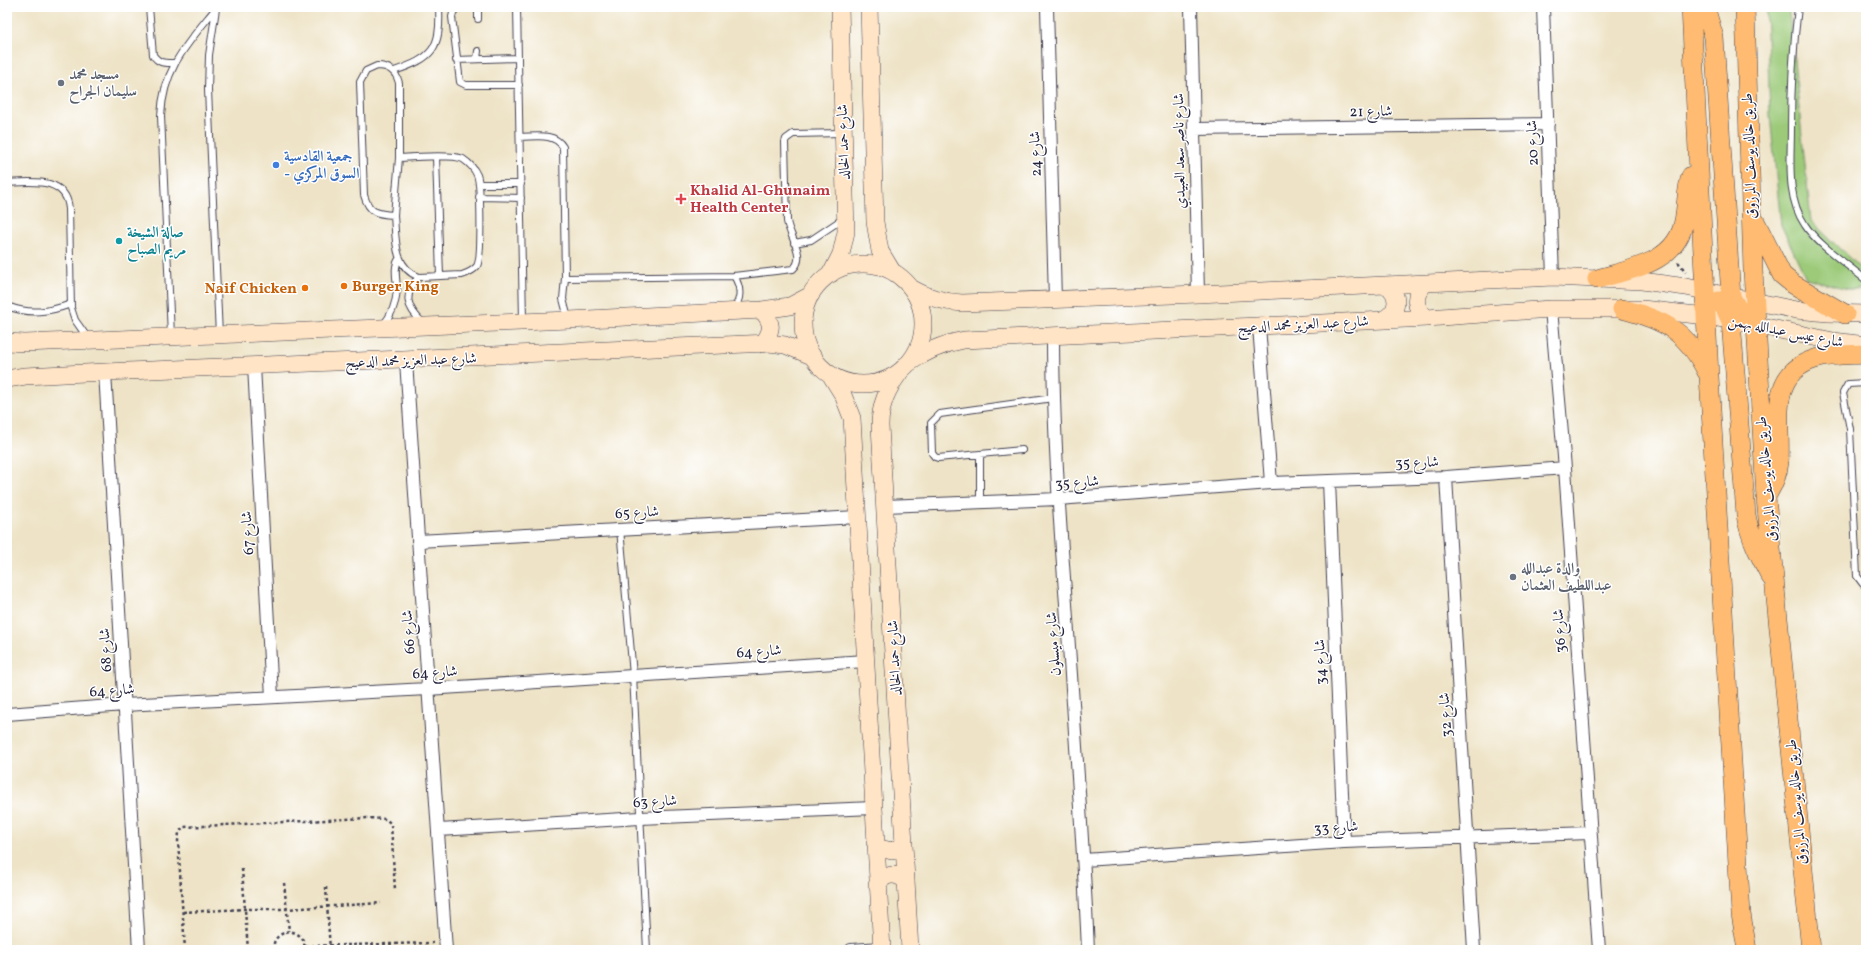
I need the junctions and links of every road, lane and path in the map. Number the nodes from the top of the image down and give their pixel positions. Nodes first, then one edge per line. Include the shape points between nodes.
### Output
1 (149, 7) edge
2 (216, 7) edge
3 (438, 7) edge
4 (458, 7) edge
5 (478, 7) edge
6 (517, 7) edge
7 (840, 7) edge
8 (869, 7) edge
9 (1047, 7) edge
10 (1191, 7) edge
11 (1543, 7) edge
12 (1691, 7) edge
13 (1705, 7) edge
14 (1745, 7) edge
15 (1798, 7) edge
16 (478, 19) dead end
17 (478, 51) dead end
18 (518, 58) junction
19 (478, 59) junction
20 (456, 60) junction
21 (175, 63) junction
22 (394, 71) junction
23 (519, 85) junction
24 (1548, 124) junction
25 (1194, 129) junction
26 (843, 133) junction
27 (520, 137) junction
28 (436, 157) junction
29 (399, 158) junction
30 (1698, 162) junction
31 (7, 183) edge
32 (479, 184) junction
33 (521, 184) junction
34 (479, 197) junction
35 (521, 198) junction
36 (1751, 214) junction
37 (394, 215) junction
38 (845, 217) junction
39 (794, 243) junction
40 (399, 259) junction
41 (892, 271) junction
42 (831, 274) junction
43 (440, 276) junction
44 (734, 276) junction
45 (419, 277) junction
46 (565, 278) junction
47 (1553, 278) junction
48 (1598, 279) junction
49 (1866, 280) edge
50 (1426, 284) junction
51 (1387, 285) junction
52 (912, 288) junction
53 (1705, 292) junction
54 (1198, 294) junction
55 (811, 295) junction
56 (1731, 297) junction
57 (1055, 300) junction
58 (1754, 302) junction
59 (71, 304) junction
60 (7, 306) edge
61 (1551, 309) junction
62 (1622, 309) junction
63 (762, 310) junction
64 (732, 311) junction
65 (1845, 314) junction
66 (1866, 314) edge
67 (1706, 316) junction
68 (1427, 318) junction
69 (569, 320) junction
70 (1382, 320) junction
71 (1731, 321) junction
72 (524, 322) junction
73 (1756, 324) junction
74 (425, 326) junction
75 (1259, 326) junction
76 (381, 328) junction
77 (219, 335) junction
78 (1052, 335) junction
79 (172, 337) junction
80 (89, 340) junction
81 (7, 342) edge
82 (763, 344) junction
83 (1866, 345) edge
84 (1866, 354) edge
85 (814, 357) junction
86 (406, 361) junction
87 (254, 366) junction
88 (903, 368) junction
89 (105, 372) junction
90 (830, 374) junction
91 (1709, 376) junction
92 (7, 379) edge
93 (1866, 383) edge
94 (1053, 398) junction
95 (1022, 450) dead end
96 (980, 454) junction
97 (1565, 468) junction
98 (1446, 477) junction
99 (1329, 481) junction
100 (1271, 483) junction
101 (1766, 498) junction
102 (1058, 499) junction
103 (980, 502) junction
104 (885, 506) junction
105 (857, 517) junction
106 (620, 529) junction
107 (418, 541) junction
108 (1866, 584) edge
109 (1776, 585) junction
110 (866, 661) junction
111 (632, 675) junction
112 (427, 689) junction
113 (272, 697) junction
114 (124, 705) junction
115 (7, 714) edge
116 (873, 808) junction
117 (640, 818) junction
118 (439, 830) junction
119 (1589, 832) junction
120 (1468, 837) junction
121 (875, 842) junction
122 (1344, 842) junction
123 (904, 845) junction
124 (1084, 860) junction
125 (242, 869) dead end
126 (906, 881) junction
127 (284, 883) dead end
128 (877, 885) junction
129 (326, 886) dead end
130 (395, 890) dead end
131 (382, 903) dead end
132 (327, 906) junction
133 (1806, 906) junction
134 (245, 909) junction
135 (287, 909) junction
136 (183, 912) junction
137 (1741, 914) junction
138 (289, 931) junction
139 (330, 945) junction
140 (305, 946) junction
141 (446, 946) edge
142 (273, 948) edge
143 (248, 949) edge
144 (882, 949) edge
145 (139, 950) edge
146 (185, 950) edge
147 (225, 950) edge
148 (304, 950) edge
149 (330, 950) edge
150 (646, 950) edge
151 (851, 950) edge
152 (910, 950) edge
153 (1088, 950) edge
154 (1474, 950) edge
155 (1599, 950) edge
156 (1737, 950) edge
157 (1747, 950) edge
158 (1810, 950) edge
159 (1819, 950) edge

1 - 21 lane via 153,55 162,63
2 - 21 lane
2 - 77 lane via 209,55 208,90
3 - 22 lane via 440,28 435,46 416,64
4 - 20 lane via 452,18
5 - 16 lane
6 - 18 lane
7 - 26 street, شارع حمد الخالد
8 - 41 street, شارع حمد الخالد via 875,222 880,251
9 - 57 street, شارع 24
10 - 25 street, شارع ناصر سعد العبيدي
11 - 24 street, شارع 20
12 - 30 main road
13 - 56 main road via 1714,37
14 - 36 main road, طريق خالد يوسف المرزوق
15 - 49 lane via 1791,72 1790,175 1793,196 1800,216 1811,234
17 - 19 lane
18 - 19 lane
18 - 23 lane
19 - 20 lane
20 - 23 lane via 458,79 462,84
21 - 79 lane via 165,86 161,116
22 - 29 lane via 399,83
22 - 37 lane via 383,66 371,67 360,82 366,204 373,211
23 - 27 lane
24 - 25 street, شارع 21
24 - 47 street, شارع 20
25 - 54 street, شارع ناصر سعد العبيدي
26 - 38 street, شارع حمد الخالد
26 - 39 lane via 793,134 786,139 784,146 787,221
27 - 33 lane
27 - 46 lane via 550,137 560,142 563,147
28 - 29 lane
28 - 32 lane via 457,157 466,161 474,169
28 - 43 lane
29 - 37 lane
30 - 48 main road via 1690,179 1682,231 1672,247 1648,264
30 - 53 main road
31 - 59 lane via 48,183 66,196 69,209
32 - 33 lane
32 - 34 lane
33 - 35 lane
34 - 35 lane
34 - 43 lane via 480,253 477,265 468,273
35 - 72 lane
36 - 58 main road, طريق خالد يوسف المرزوق
36 - 65 main road via 1782,275
37 - 40 lane
38 - 39 lane via 811,240
38 - 42 street, شارع حمد الخالد via 845,240
39 - 44 lane via 799,257 797,266 793,269
40 - 45 lane via 407,270
40 - 76 lane via 396,264 397,290 394,306
41 - 42 street via 866,264 848,266
41 - 52 street
42 - 55 street via 819,283
43 - 45 lane
44 - 46 lane
44 - 64 lane via 738,281 740,294
45 - 74 lane via 409,290 409,306 412,314
46 - 69 lane via 563,299
47 - 48 street
47 - 50 street
48 - 53 street via 1642,281
50 - 51 street
50 - 68 street via 1417,294 1416,301 1421,314
51 - 54 street
51 - 70 street via 1393,290 1396,304 1394,311
52 - 57 street via 932,299 953,303
52 - 88 street via 921,307 923,328 918,348
53 - 56 street, شارع عيس عبدالله بهمن
53 - 67 main road
53 - 71 main road via 1721,303
54 - 57 street
55 - 63 street via 790,306
55 - 85 street via 805,310 803,327 806,343
56 - 58 street, شارع عيس عبدالله بهمن
56 - 73 main road via 1740,314
58 - 65 street, شارع عيس عبدالله بهمن via 1807,312
58 - 73 main road, طريق خالد يوسف المرزوق
59 - 60 lane via 34,312
59 - 80 lane via 75,320
61 - 62 street, شارع عبد العزيز محمد الدعيج
61 - 68 street, شارع عبد العزيز محمد الدعيج
61 - 97 street, شارع 36
62 - 67 street, شارع عبد العزيز محمد الدعيج via 1662,310
62 - 91 main road via 1650,316 1674,331 1695,351
63 - 64 street
63 - 82 street via 770,320 770,334
64 - 69 street
65 - 66 street, شارع عيس عبدالله بهمن
67 - 71 street, شارع عيس عبدالله بهمن
67 - 91 main road
68 - 70 street, شارع عبد العزيز محمد الدعيج
69 - 72 street
70 - 75 street, شارع عبد العزيز محمد الدعيج
71 - 73 street, شارع عيس عبدالله بهمن
71 - 109 main road via 1747,520 1755,547
72 - 74 street
73 - 83 street, شارع عيس عبدالله بهمن via 1833,341
73 - 101 main road, طريق خالد يوسف المرزوق
74 - 76 street
75 - 78 street, شارع عبد العزيز محمد الدعيج
75 - 100 street
76 - 77 street
77 - 79 street
78 - 88 street, شارع عبد العزيز محمد الدعيج via 952,342 928,351
78 - 94 street, شارع ميسلون
79 - 80 street
80 - 81 street
82 - 85 street, شارع عبد العزيز محمد الدعيج via 785,345
82 - 86 street, شارع عبد العزيز محمد الدعيج
84 - 101 main road via 1823,356 1804,363 1789,377 1778,406 1779,464
85 - 90 street
86 - 87 street, شارع عبد العزيز محمد الدعيج
86 - 107 street, شارع 66
87 - 89 street, شارع عبد العزيز محمد الدعيج
87 - 113 street, شارع 67
88 - 90 street via 881,381 860,384
88 - 104 street, شارع حمد الخالد via 886,393 880,410
89 - 92 street, شارع عبد العزيز محمد الدعيج
89 - 114 street, شارع 68
90 - 105 street, شارع حمد الخالد via 843,395 852,418
91 - 137 main road
93 - 108 lane via 1848,384 1843,393 1850,429 1857,576
94 - 96 lane via 940,414 931,423 932,453 935,457
94 - 102 street, شارع ميسلون
95 - 96 lane
96 - 103 lane
97 - 98 street, شارع 35
97 - 119 street, شارع 36
98 - 99 street, شارع 35
98 - 120 street, شارع 32
99 - 100 street, شارع 35
99 - 122 street, شارع 34
100 - 102 street, شارع 35
101 - 109 main road, طريق خالد يوسف المرزوق
102 - 103 street, شارع 35
102 - 124 street, شارع ميسلون
103 - 104 street, شارع 35
104 - 123 street, شارع حمد الخالد
105 - 106 street, شارع 65
105 - 110 street, شارع حمد الخالد
106 - 107 street, شارع 65
106 - 111 lane
107 - 112 street, شارع 66
109 - 133 main road, طريق خالد يوسف المرزوق
110 - 111 street, شارع 64
110 - 116 street, شارع حمد الخالد
111 - 112 street, شارع 64
111 - 117 lane
112 - 113 street, شارع 64
112 - 118 street, شارع 66
113 - 114 street, شارع 64
114 - 115 street, شارع 64
114 - 145 street, شارع 68
116 - 117 street, شارع 63
116 - 121 street, شارع حمد الخالد
117 - 118 street, شارع 63
117 - 150 lane
118 - 141 street, شارع 66
119 - 120 street, شارع 33
119 - 155 street, شارع 36
120 - 122 street, شارع 33
120 - 154 street, شارع 32
121 - 123 street via 879,848 892,852
121 - 128 street, شارع حمد الخالد
122 - 124 street, شارع 33
123 - 126 street, شارع حمد الخالد
124 - 153 street, شارع ميسلون
125 - 134 path
126 - 128 street via 894,874 887,875
126 - 152 street, شارع حمد الخالد
127 - 135 path
128 - 144 street, شارع حمد الخالد
129 - 132 path
130 - 136 path via 391,824 386,819 191,826 183,827 178,841
131 - 132 path
132 - 135 path
132 - 139 path
133 - 158 main road, طريق خالد يوسف المرزوق
133 - 159 main road
134 - 135 path
134 - 136 path
134 - 143 path
135 - 138 path
136 - 146 path
137 - 156 main road
137 - 157 main road
138 - 140 path via 300,936
138 - 142 path via 278,936
139 - 140 path
139 - 141 path
139 - 149 path
140 - 148 path
142 - 143 path
143 - 147 path
144 - 151 street

